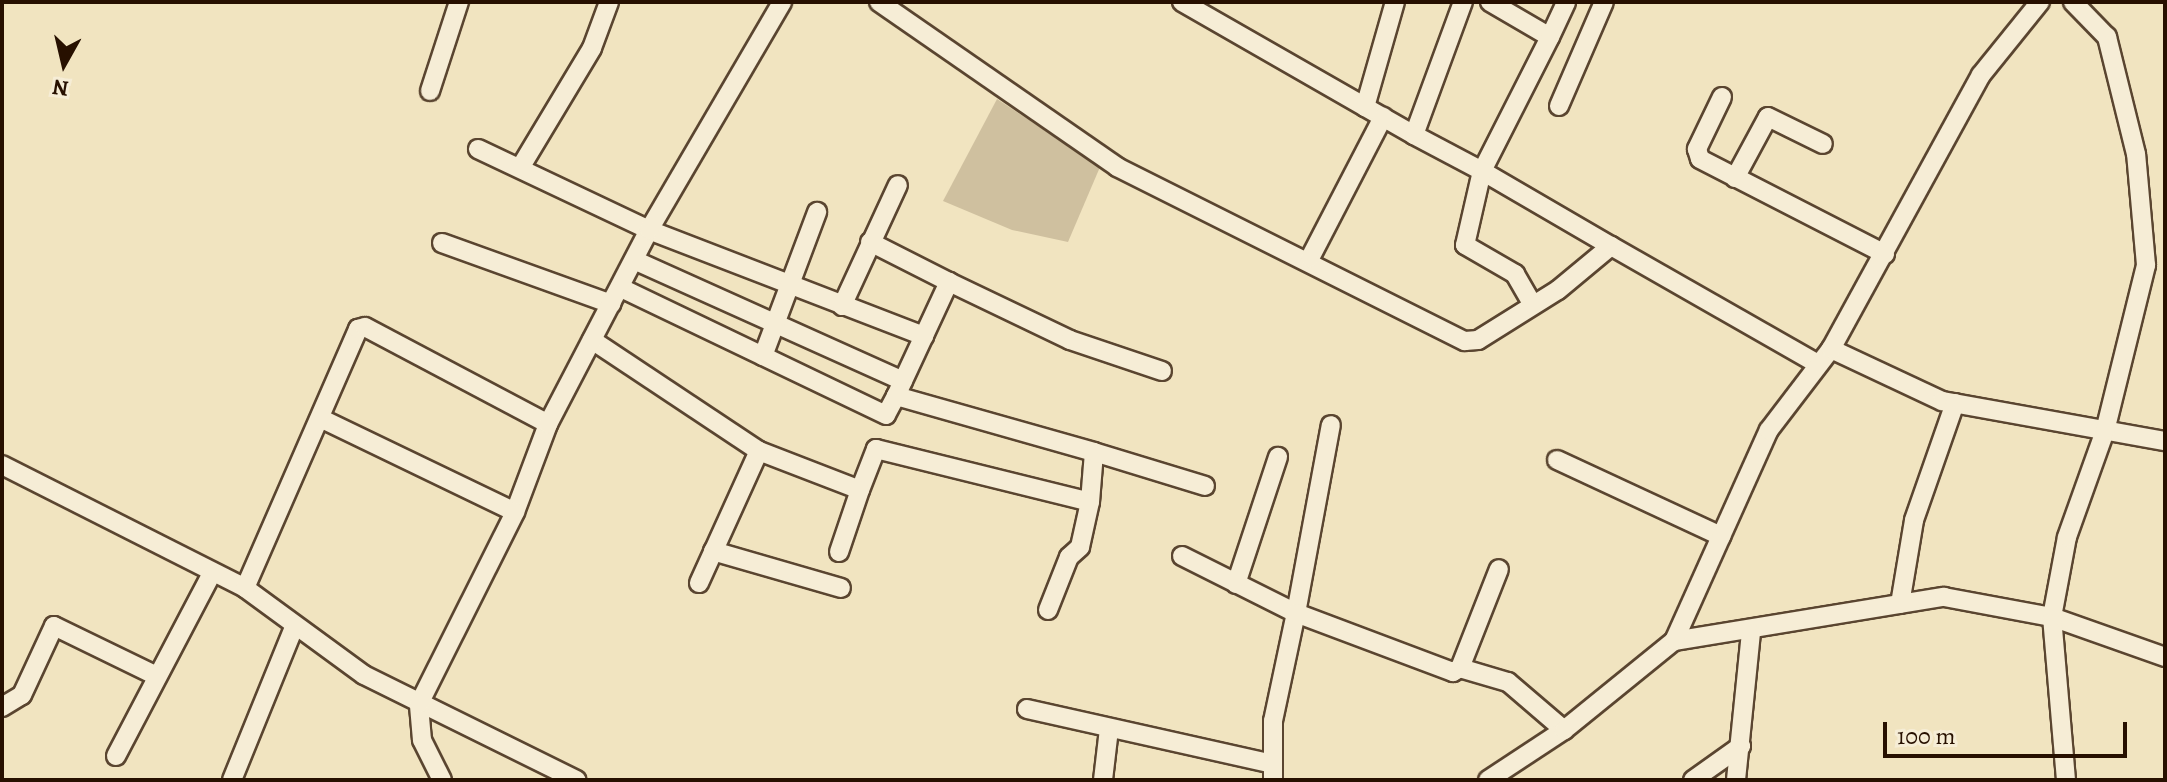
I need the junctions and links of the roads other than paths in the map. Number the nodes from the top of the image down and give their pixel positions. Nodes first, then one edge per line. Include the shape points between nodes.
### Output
1 (459, 2) edge
2 (609, 2) edge
3 (782, 2) edge
4 (879, 2) edge
5 (1182, 2) edge
6 (1395, 2) edge
7 (1463, 2) edge
8 (1490, 2) edge
9 (1566, 2) edge
10 (1604, 2) edge
11 (2040, 2) edge
12 (2073, 2) edge
13 (1550, 37) junction
14 (430, 91) dead end
15 (1722, 97) dead end
16 (1559, 106) dead end
17 (1365, 107) junction
18 (1383, 117) junction
19 (1414, 135) junction
20 (1823, 144) dead end
21 (478, 149) dead end
22 (520, 168) junction
23 (1482, 171) junction
24 (1735, 178) junction
25 (898, 185) dead end
26 (817, 212) dead end
27 (649, 230) junction
28 (870, 242) junction
29 (442, 243) dead end
30 (1611, 246) junction
31 (1885, 254) junction
32 (1310, 258) junction
33 (634, 260) junction
34 (787, 282) junction
35 (949, 282) junction
36 (616, 296) junction
37 (1532, 304) junction
38 (842, 306) junction
39 (774, 325) junction
40 (924, 336) junction
41 (592, 340) junction
42 (1831, 349) junction
43 (763, 356) junction
44 (1818, 364) junction
45 (1162, 371) dead end
46 (900, 388) junction
47 (1955, 403) junction
48 (886, 415) junction
49 (322, 419) junction
50 (548, 424) junction
51 (1331, 425) dead end
52 (2105, 431) junction
53 (2165, 441) edge
54 (876, 449) junction
55 (759, 451) junction
56 (1094, 452) junction
57 (1278, 457) dead end
58 (1557, 460) dead end
59 (2, 465) edge
60 (1205, 486) dead end
61 (860, 490) junction
62 (1090, 502) junction
63 (515, 512) junction
64 (1721, 536) junction
65 (713, 551) junction
66 (839, 552) dead end
67 (1182, 556) dead end
68 (1499, 569) dead end
69 (211, 575) junction
70 (699, 583) dead end
71 (1236, 584) junction
72 (245, 588) junction
73 (841, 588) dead end
74 (1900, 604) junction
75 (1048, 610) dead end
76 (1296, 613) junction
77 (2052, 617) junction
78 (295, 625) junction
79 (1751, 633) junction
80 (1674, 641) junction
81 (2165, 657) edge
82 (1460, 668) junction
83 (157, 676) junction
84 (419, 704) junction
85 (2, 707) edge
86 (1027, 709) dead end
87 (1109, 729) junction
88 (1564, 730) junction
89 (1741, 746) junction
90 (116, 756) dead end
91 (1273, 772) edge
92 (232, 780) edge
93 (442, 780) edge
94 (576, 780) edge
95 (1103, 780) edge
96 (1488, 780) edge
97 (1693, 780) edge
98 (1736, 780) edge
99 (2066, 780) edge

1 - 14 street
2 - 22 street via 592,48
3 - 27 street
4 - 32 street via 1117,167
5 - 17 street
6 - 17 street
7 - 19 street
8 - 13 street
9 - 13 street
10 - 16 street
11 - 31 street via 1981,75
12 - 52 street via 2107,37 2146,216 2138,314
13 - 23 street
15 - 24 street via 1697,155
17 - 18 street
18 - 19 street
18 - 32 street
19 - 23 street
20 - 24 street via 1768,117
21 - 22 street
22 - 27 street
23 - 30 street
23 - 37 street via 1465,245 1515,274
24 - 31 street
25 - 28 street
26 - 34 street
27 - 33 street
27 - 34 street
28 - 35 street
28 - 38 street
29 - 36 street
30 - 37 street
30 - 44 street
31 - 42 street
32 - 37 street via 1465,341 1478,340
33 - 36 street
33 - 39 street
34 - 38 street
34 - 39 street
35 - 40 street
35 - 45 street via 1070,340
36 - 41 street
36 - 43 street
38 - 40 street
39 - 43 street
39 - 46 street
40 - 46 street
41 - 50 street
41 - 55 street
42 - 44 street
42 - 47 street via 1897,383
43 - 48 street
44 - 64 street via 1769,430
46 - 48 street
46 - 56 street
47 - 52 street
47 - 74 street via 1914,520
48 - 54 street
49 - 50 street via 353,336 365,327
49 - 63 street
49 - 72 street
50 - 63 street
51 - 76 street
52 - 53 street
52 - 77 street via 2067,537
54 - 61 street
54 - 62 street
55 - 61 street
55 - 65 street
56 - 60 street
56 - 62 street
57 - 71 street
58 - 64 street
59 - 69 street
61 - 66 street
62 - 75 street via 1080,547 1069,557
63 - 84 street
64 - 80 street
65 - 70 street
65 - 73 street
67 - 71 street
68 - 82 street
69 - 72 street
69 - 83 street
71 - 76 street
72 - 78 street
74 - 77 street via 1944,597
74 - 79 street
76 - 82 street via 1453,672
76 - 91 street via 1273,721
77 - 81 street
77 - 99 street
78 - 84 street
78 - 92 street
79 - 80 street
79 - 89 street
80 - 88 street
82 - 88 street via 1508,682
83 - 85 street via 54,626 22,695
83 - 90 street
84 - 93 street via 422,740
84 - 94 street
86 - 87 street
87 - 91 street
87 - 95 street
88 - 96 street
89 - 97 street
89 - 98 street

